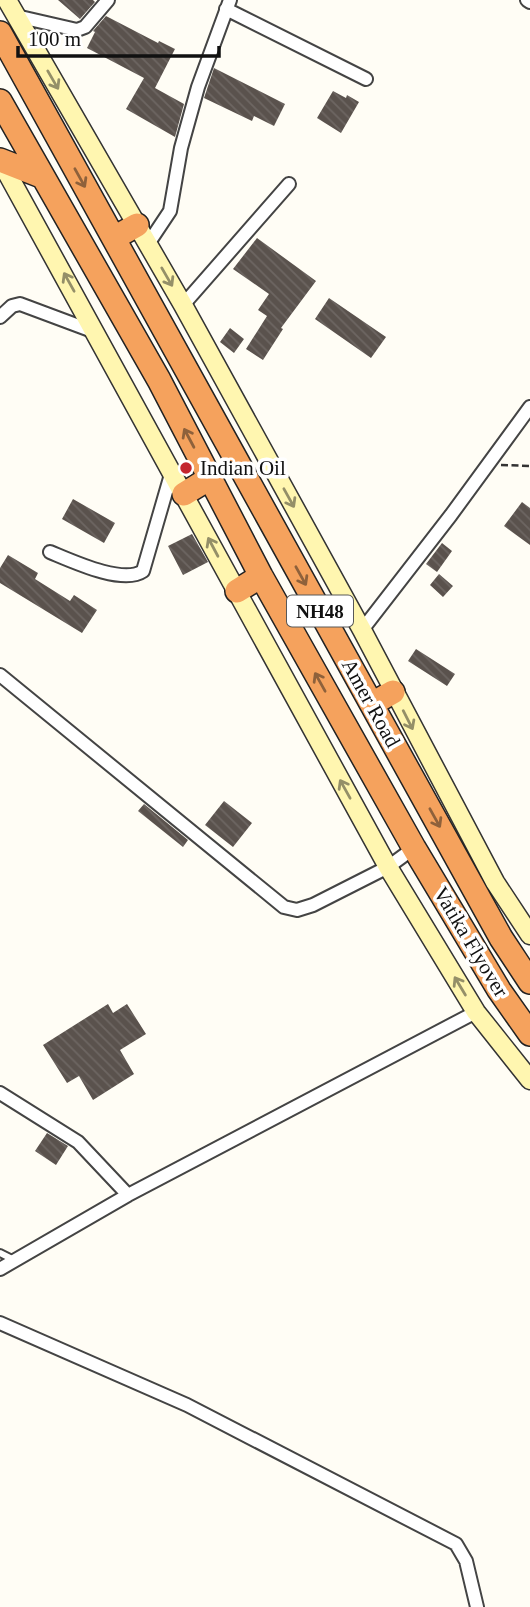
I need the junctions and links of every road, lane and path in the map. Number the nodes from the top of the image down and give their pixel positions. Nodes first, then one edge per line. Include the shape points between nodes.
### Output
1 (7, 0) edge
2 (108, 0) edge
3 (228, 5) edge
4 (8, 25) edge
5 (366, 79) dead end
6 (0, 101) edge
7 (0, 160) edge
8 (41, 176) junction
9 (289, 184) dead end
10 (142, 234) junction
11 (114, 238) junction
12 (183, 305) junction
13 (0, 317) edge
14 (96, 332) junction
15 (530, 407) edge
16 (488, 465) junction
17 (530, 466) edge
18 (172, 470) junction
19 (210, 478) junction
20 (184, 494) junction
21 (50, 552) dead end
22 (261, 576) junction
23 (236, 591) junction
24 (362, 630) junction
25 (0, 675) edge
26 (393, 692) junction
27 (372, 704) junction
28 (414, 848) junction
29 (388, 867) junction
30 (529, 930) edge
31 (530, 982) edge
32 (476, 1012) junction
33 (530, 1034) edge
34 (530, 1080) edge
35 (0, 1094) edge
36 (128, 1195) junction
37 (0, 1253) edge
38 (15, 1261) junction
39 (0, 1269) edge
40 (0, 1323) edge
41 (477, 1607) edge

1 - 4 street
2 - 4 street via 77,30
3 - 5 street
3 - 10 street via 198,87 170,211
4 -> 10 street
4 -> 11 highway, NH48
6 - 8 highway, NH48
7 - 8 highway
14 -> 7 street
19 -> 8 highway, NH48
9 - 12 street
10 - 11 highway
10 -> 12 street
11 -> 27 highway, Amer Road / NH48
12 -> 24 street
13 - 14 street via 20,304
14 - 18 street
15 - 16 street
16 - 17 path
16 - 24 street
18 - 20 street
18 - 21 street via 143,571 130,577
19 - 20 highway
19 - 22 highway, NH48
23 -> 20 street
22 - 23 highway
28 -> 22 highway, NH48
29 -> 23 street
24 - 26 street
25 - 29 street via 284,907 297,910 313,905
26 - 27 highway
26 -> 30 street via 495,882
27 -> 31 highway, Amer Road / NH48
28 - 29 street
28 - 33 highway, Vatika Flyover / NH48
32 -> 29 street
32 - 34 street
32 - 36 street
35 - 36 street via 78,1142
36 - 38 street
37 - 38 lane
38 - 39 street
40 - 41 street via 187,1405 456,1544 466,1561

